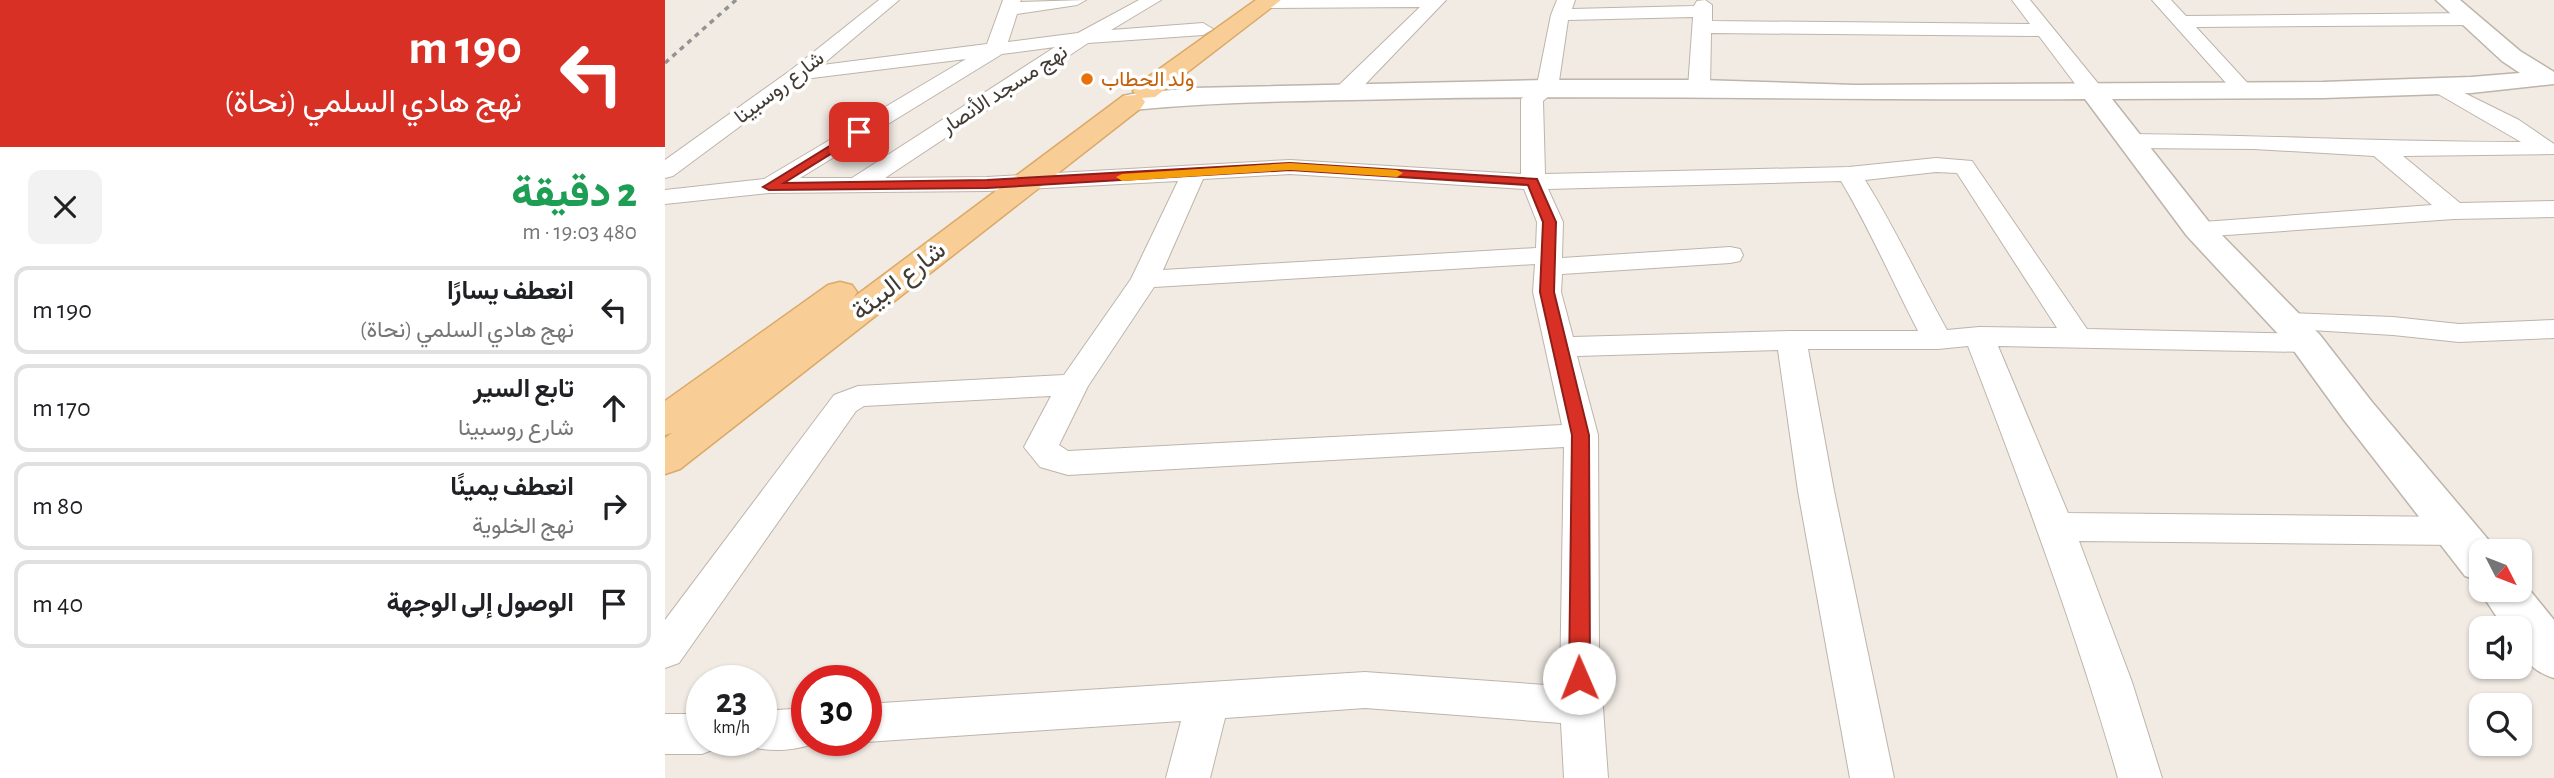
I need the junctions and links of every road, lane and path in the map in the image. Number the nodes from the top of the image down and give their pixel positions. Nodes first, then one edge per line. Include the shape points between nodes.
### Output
1 (890, 0) edge
2 (1077, 0) edge
3 (1152, 0) edge
4 (1437, 0) edge
5 (2021, 0) edge
6 (2161, 0) edge
7 (2447, 0) edge
8 (1260, 1) edge
9 (1011, 4) edge
10 (1563, 7) edge
11 (1703, 13) edge
12 (2470, 19) junction
13 (2181, 22) junction
14 (1203, 29) junction
15 (2044, 30) junction
16 (1083, 38) junction
17 (995, 50) junction
18 (798, 74) junction
19 (2551, 79) edge
20 (2440, 87) junction
21 (1547, 88) junction
22 (1699, 88) junction
23 (2242, 89) junction
24 (1345, 92) junction
25 (2092, 92) junction
26 (1125, 95) junction
27 (2129, 141) junction
28 (2380, 149) junction
29 (665, 171) edge
30 (1193, 174) junction
31 (1849, 174) junction
32 (1025, 181) junction
33 (1533, 182) junction
34 (859, 184) junction
35 (987, 184) junction
36 (769, 187) junction
37 (665, 197) edge
38 (2554, 209) edge
39 (2454, 211) junction
40 (2198, 229) junction
41 (1730, 255) dead end
42 (1547, 261) junction
43 (1145, 279) junction
44 (2554, 329) edge
45 (2297, 333) junction
46 (1979, 336) junction
47 (2078, 338) junction
48 (1791, 340) junction
49 (1938, 340) junction
50 (1559, 347) junction
51 (1073, 385) junction
52 (665, 421) edge
53 (1581, 435) junction
54 (665, 459) edge
55 (2056, 527) junction
56 (2456, 531) junction
57 (2469, 548) edge
58 (2511, 602) edge
59 (665, 651) edge
60 (2554, 657) edge
61 (1208, 701) junction
62 (1580, 706) junction
63 (882, 722) edge
64 (665, 734) edge
65 (686, 734) edge
66 (1594, 777) edge
67 (1188, 778) edge
68 (1872, 778) edge
69 (2140, 778) edge

1 - 18 street, شارع روسبينا
2 - 9 street
3 - 16 street, نهج مسجد الأنصار
4 - 8 street
4 - 24 street
5 - 15 street
6 - 13 street
7 - 12 street
8 - 14 main road, شارع البيئة
8 - 26 main road, شارع البيئة
9 - 17 street
10 - 11 street
10 - 21 street
11 - 15 street
11 - 22 street
12 - 13 street
12 - 19 street via 2511,56
13 - 23 street
14 - 16 street
14 - 26 main road, شارع البيئة
15 - 25 street
16 - 17 street
16 - 34 street, نهج مسجد الأنصار
17 - 18 street
17 - 36 street
18 - 29 street, شارع روسبينا
19 - 20 street
20 - 23 street
20 - 28 street via 2546,149
21 - 22 street
21 - 24 street
21 - 33 street via 1532,99
22 - 25 street
23 - 25 street
24 - 26 street
25 - 27 street
26 - 32 main road, شارع البيئة
26 - 35 main road, شارع البيئة
27 - 28 street
27 - 40 street
28 - 39 street
30 - 32 street
30 - 33 street via 1290,167
30 - 43 street
31 - 33 street
31 - 47 street via 1964,166
31 - 49 street
32 - 35 street
32 - 54 main road, شارع البيئة
33 - 42 street via 1550,222
34 - 35 street
34 - 36 street
35 - 52 main road, شارع البيئة
36 - 37 street
38 - 39 street
39 - 40 street
40 - 45 street
41 - 42 street
42 - 43 street
42 - 50 street via 1547,292
43 - 51 street
44 - 45 street via 2459,333 2393,326
45 - 47 street
45 - 56 street
46 - 47 street
46 - 49 street
46 - 55 street
48 - 49 street
48 - 50 street
48 - 68 street
50 - 53 street
51 - 53 street via 1041,447 1052,459 1067,463
51 - 59 street via 858,396 845,403
53 - 62 street
55 - 56 street
55 - 69 street
56 - 57 street
58 - 60 street
61 - 62 street via 1365,690
61 - 63 street
61 - 67 street
62 - 66 street
64 - 65 street

